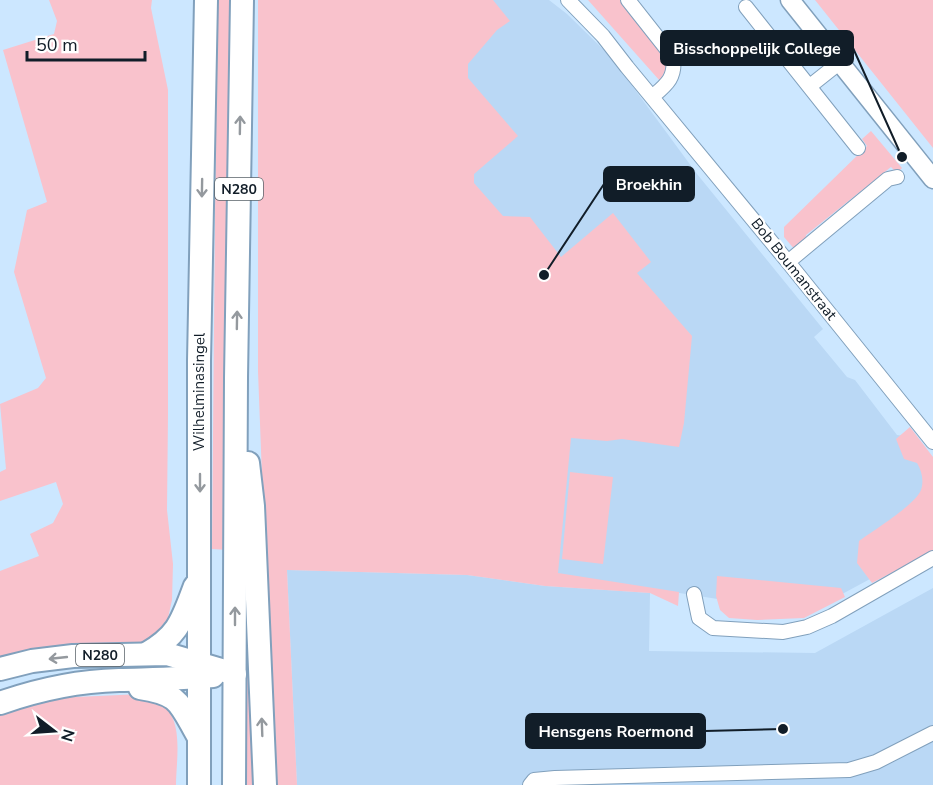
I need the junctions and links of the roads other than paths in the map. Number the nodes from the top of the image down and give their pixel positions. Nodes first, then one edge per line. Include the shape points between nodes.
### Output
1 (206, 0) edge
2 (242, 0) edge
3 (568, 0) edge
4 (628, 0) edge
5 (790, 0) edge
6 (746, 7) dead end
7 (839, 63) junction
8 (810, 86) junction
9 (652, 98) junction
10 (858, 148) dead end
11 (897, 177) dead end
12 (933, 179) edge
13 (788, 262) junction
14 (236, 378) junction
15 (933, 442) edge
16 (933, 558) edge
17 (200, 573) junction
18 (694, 594) dead end
19 (146, 654) junction
20 (0, 669) edge
21 (200, 670) junction
22 (235, 674) junction
23 (97, 682) junction
24 (0, 703) edge
25 (933, 733) edge
26 (199, 738) junction
27 (199, 785) edge
28 (234, 785) edge
29 (265, 785) edge
30 (530, 785) edge

1 -> 17 main road, Wilhelminasingel / N280 via 199,361
14 -> 2 main road, N280
3 - 9 street, Bob Boumanstraat via 603,36
4 - 9 street via 673,57 675,68 671,77
5 - 7 street
6 - 8 street
7 - 8 street
7 - 12 street
8 - 10 street
9 - 13 street, Bob Boumanstraat
11 - 13 street via 888,179
13 - 15 street, Bob Boumanstraat
22 -> 14 main road, N280
29 -> 14 main road, N280 via 253,506
16 - 18 street via 832,616 783,632 713,628 699,618
17 - 19 main road, N280 via 174,633
17 - 21 main road, Wilhelminasingel / N280
19 -> 20 main road, N280 via 52,658
19 - 21 main road, N280 via 167,654
21 - 22 main road, N280
21 - 23 main road, N280
21 - 26 main road, Wilhelminasingel / N280
22 - 28 main road, N280
23 - 24 main road, N280
23 - 26 main road, N280 via 166,693 181,706
25 - 30 street via 876,762 849,770 555,778 534,780
26 - 27 main road, Wilhelminasingel / N280

